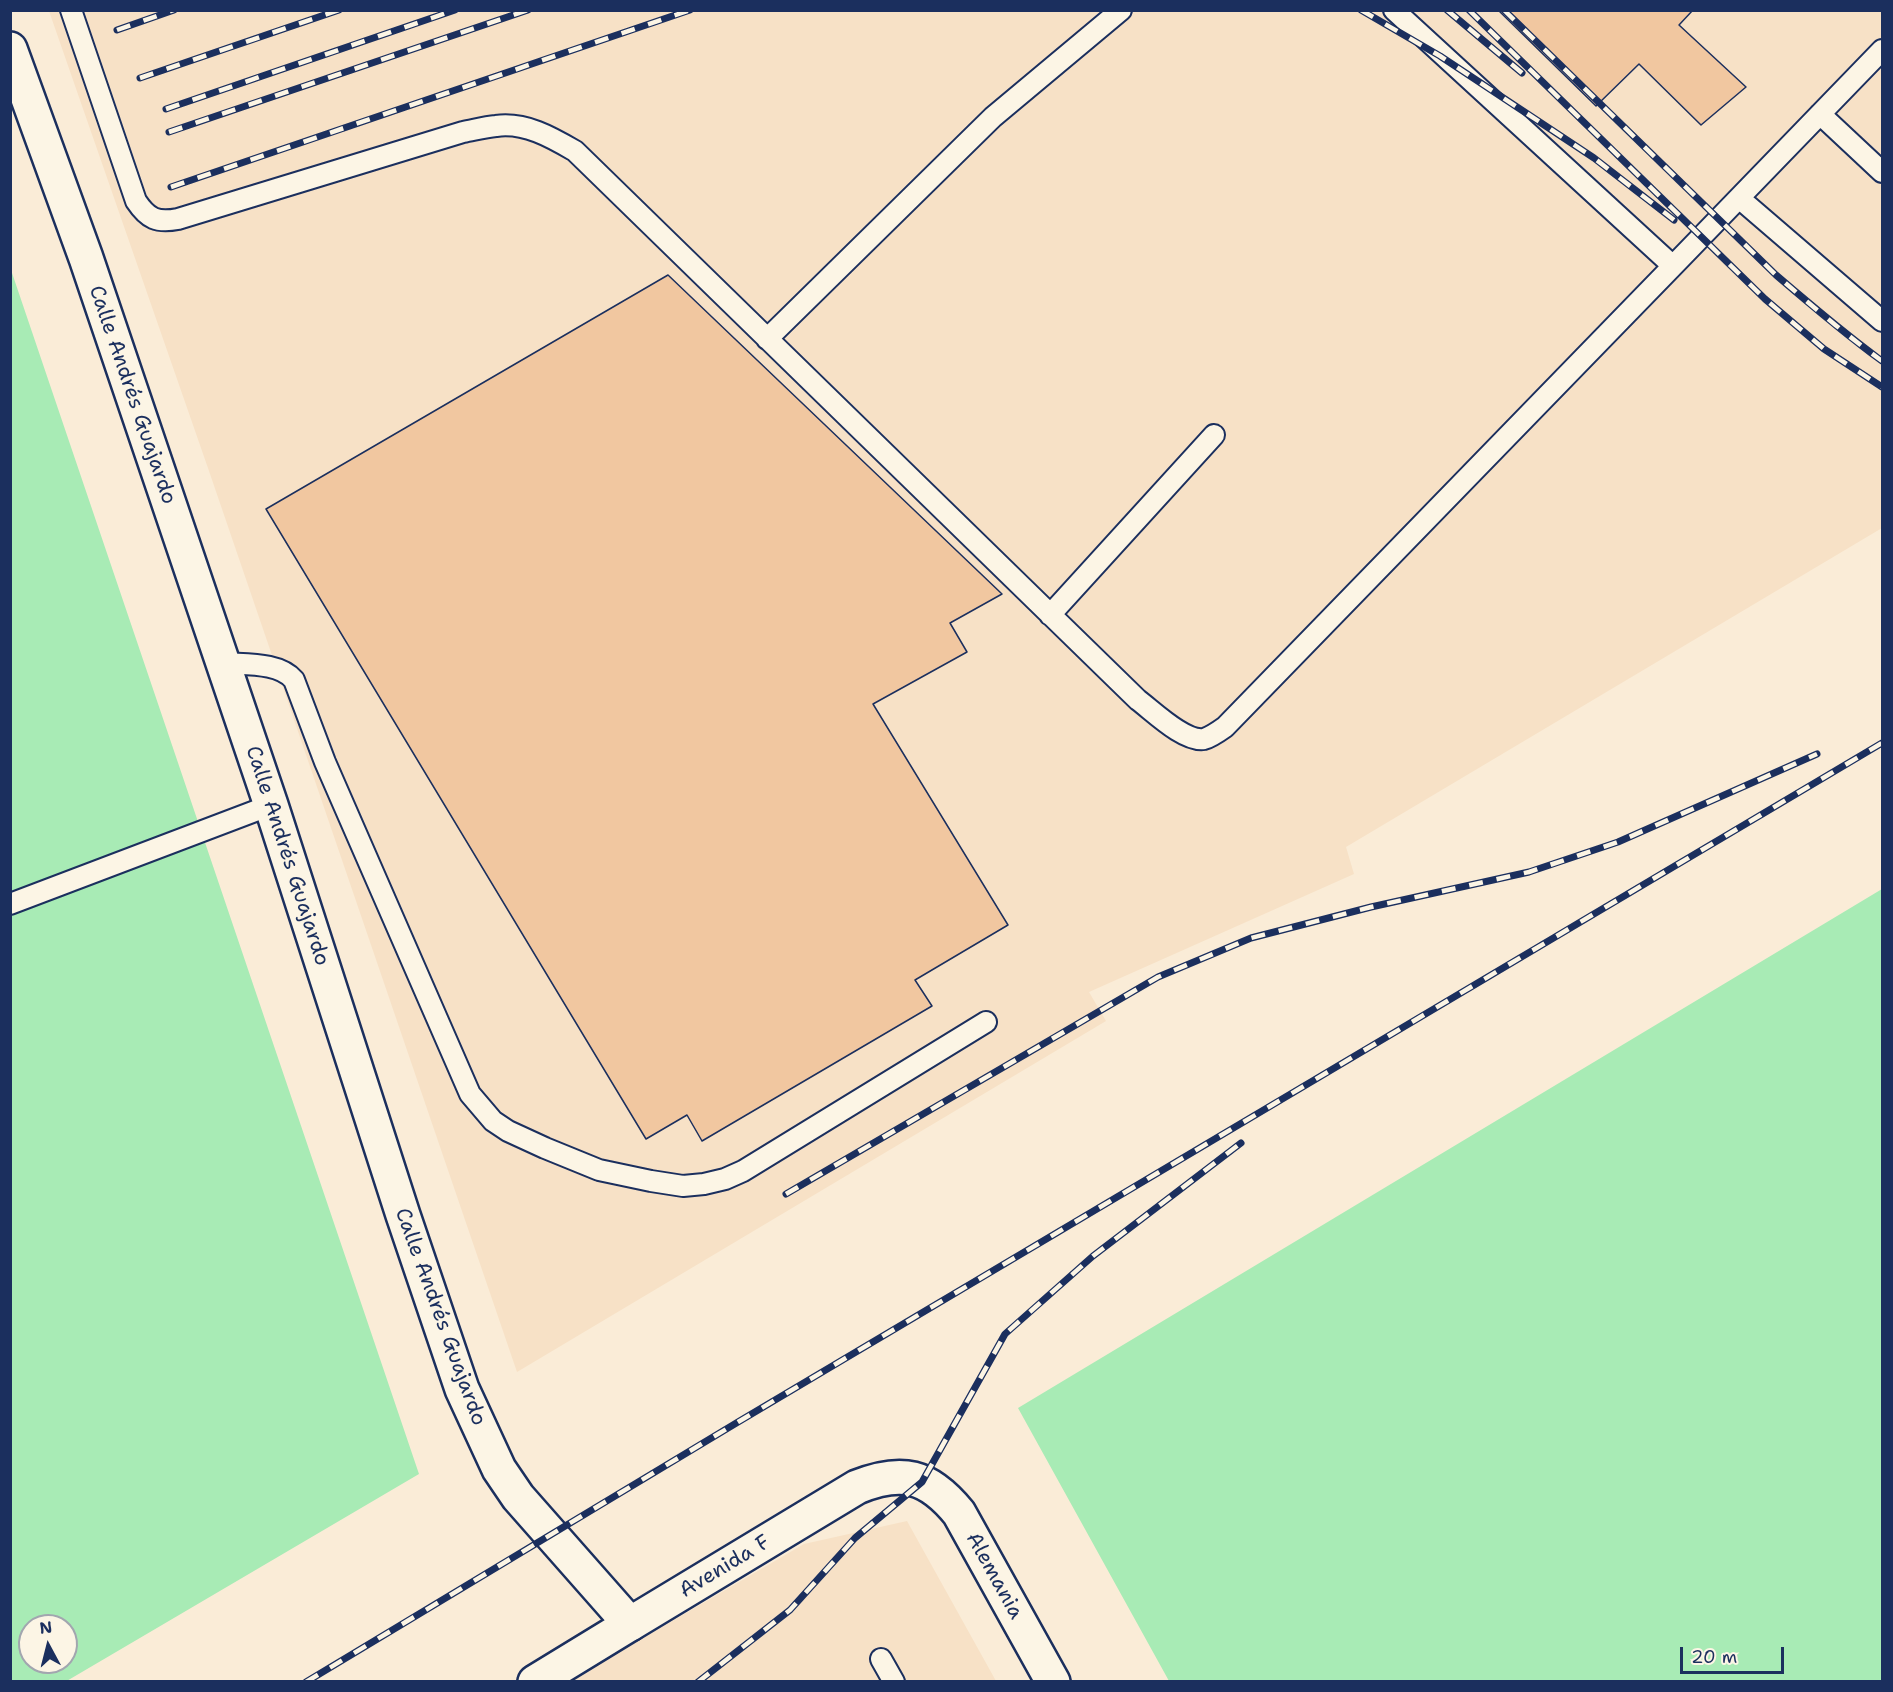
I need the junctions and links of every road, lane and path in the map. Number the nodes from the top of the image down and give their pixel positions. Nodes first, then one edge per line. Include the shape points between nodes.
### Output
1 (71, 10) edge
2 (1121, 10) edge
3 (1394, 10) edge
4 (10, 49) edge
5 (1882, 50) edge
6 (1820, 114) junction
7 (1882, 172) edge
8 (1738, 198) junction
9 (1672, 266) junction
10 (1882, 321) edge
11 (767, 339) junction
12 (1214, 435) dead end
13 (1050, 615) junction
14 (223, 663) junction
15 (271, 805) junction
16 (10, 904) edge
17 (986, 1022) dead end
18 (922, 1482) joint
19 (630, 1624) junction
20 (882, 1659) dead end
21 (535, 1682) edge
22 (894, 1682) edge
23 (1053, 1682) edge

1 - 11 lane via 136,201 149,217 178,219 463,132 497,125 523,127 575,152
2 - 11 lane via 993,117
3 - 9 lane
4 - 14 main road, Calle Andrés Guajardo via 90,270
5 - 6 lane
6 - 7 lane
6 - 8 lane
8 - 9 lane
8 - 10 lane
9 - 13 lane via 1233,718 1206,739 1186,736 1138,699
11 - 13 lane
12 - 13 lane
14 - 15 main road, Calle Andrés Guajardo
14 - 17 lane via 272,668 294,680 325,762 470,1094 493,1121 508,1131 599,1170 651,1182 704,1184 743,1171
15 - 16 lane
15 - 19 main road, Calle Andrés Guajardo via 467,1400 518,1497
18 - 19 main road, Avenida F via 907,1476 892,1477 857,1487
18 - 23 main road, Alemania via 959,1513
19 - 21 main road, Avenida F
20 - 22 lane

